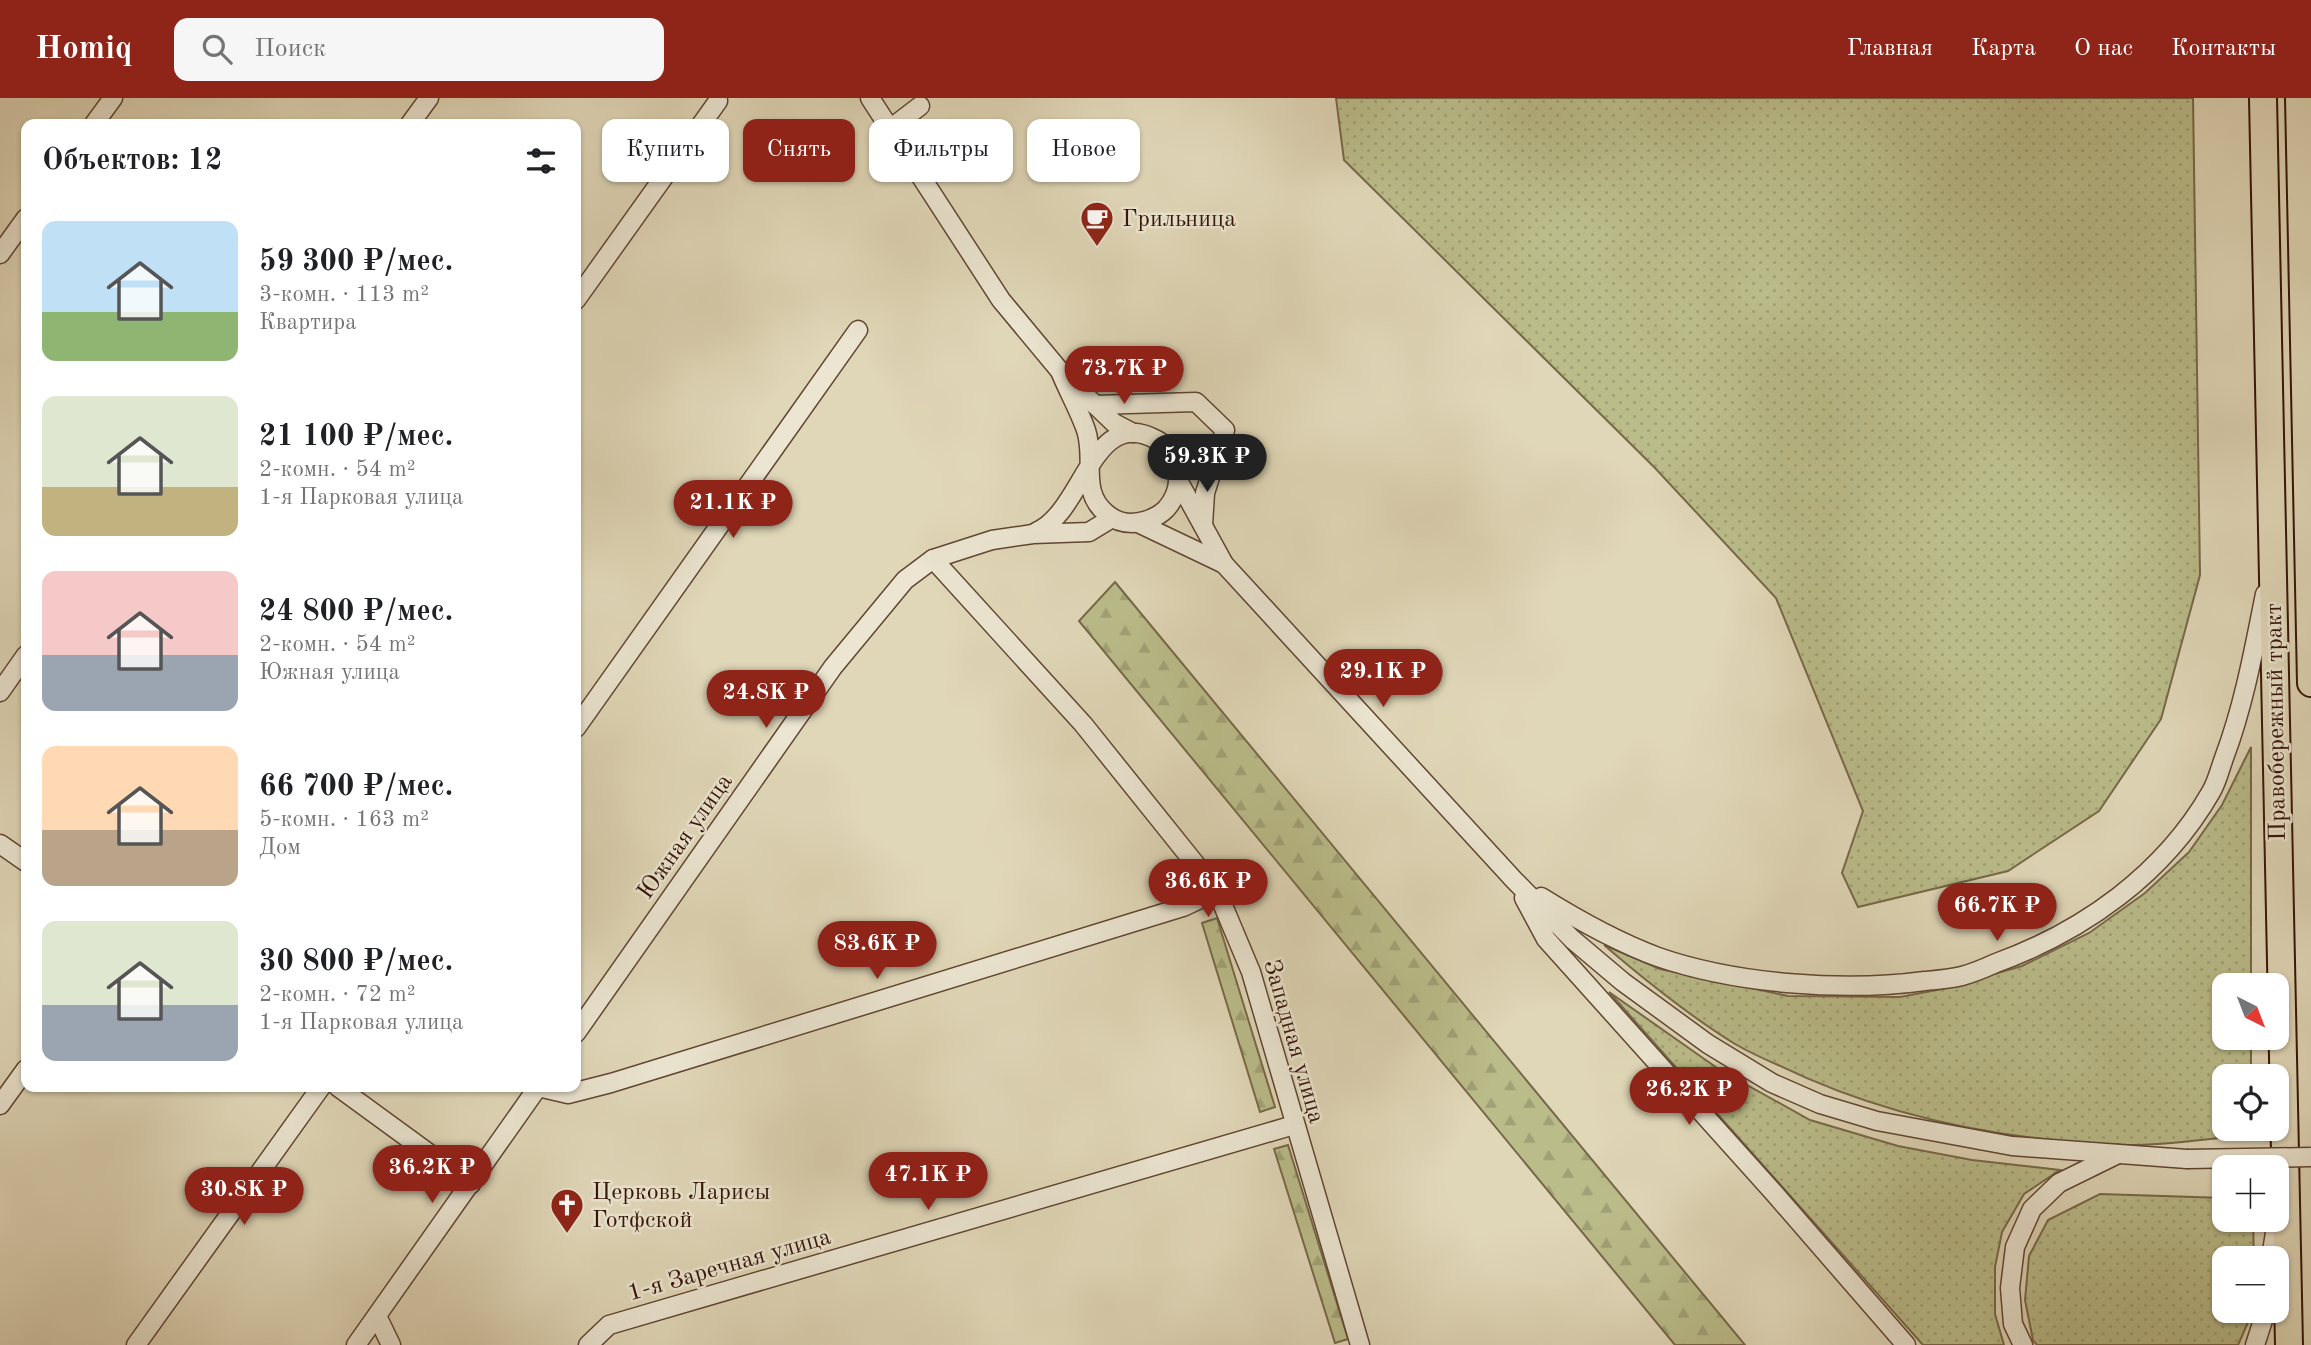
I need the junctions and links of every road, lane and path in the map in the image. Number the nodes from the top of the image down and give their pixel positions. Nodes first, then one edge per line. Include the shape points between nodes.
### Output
1 (113, 98) edge
2 (429, 98) edge
3 (870, 98) edge
4 (2263, 98) edge
5 (2299, 98) edge
6 (718, 101) dead end
7 (920, 106) dead end
8 (98, 119) edge
9 (414, 119) edge
10 (884, 119) edge
11 (903, 119) edge
12 (924, 182) edge
13 (21, 225) edge
14 (0, 254) edge
15 (581, 293) edge
16 (858, 330) dead end
17 (2304, 342) junction
18 (1060, 372) junction
19 (2311, 378) edge
20 (1095, 405) junction
21 (1133, 433) junction
22 (1090, 467) junction
23 (1179, 482) junction
24 (1112, 518) junction
25 (1138, 523) junction
26 (1203, 525) junction
27 (1033, 534) junction
28 (2272, 556) junction
29 (933, 559) junction
30 (1224, 564) junction
31 (21, 662) edge
32 (2311, 683) edge
33 (0, 692) edge
34 (581, 721) edge
35 (0, 844) edge
36 (21, 859) edge
37 (1514, 880) junction
38 (1217, 891) junction
39 (581, 1026) edge
40 (21, 1076) edge
41 (581, 1091) edge
42 (317, 1092) edge
43 (345, 1092) edge
44 (535, 1092) edge
45 (0, 1105) edge
46 (1294, 1125) junction
47 (2118, 1154) junction
48 (2285, 1155) edge
49 (2311, 1157) edge
50 (471, 1184) junction
51 (2287, 1232) edge
52 (377, 1316) junction
53 (2262, 1323) edge
54 (136, 1345) edge
55 (356, 1345) edge
56 (391, 1345) edge
57 (589, 1345) edge
58 (1360, 1345) edge
59 (1906, 1345) edge
60 (2023, 1345) edge
61 (2255, 1345) edge
62 (2289, 1345) edge

1 - 8 street
2 - 9 street
3 - 10 street
4 - 28 highway, Правобережный тракт
5 - 17 highway, Правобережный тракт
6 - 15 street
7 - 11 street
12 - 18 street via 1000,300
13 - 14 street
16 - 34 street
17 - 19 street
17 - 32 highway, Правобережный тракт
18 - 20 street
18 - 22 street via 1086,431
20 - 21 street
20 - 26 street via 1196,402 1225,430 1205,493
21 - 22 street via 1106,443
21 - 23 street via 1148,436 1171,453
22 - 24 street via 1092,496
22 - 27 street via 1061,514
23 - 25 street via 1167,509
23 - 26 street
24 - 25 street
24 - 27 street, Южная улица via 1089,532
25 - 30 street
26 - 30 street
27 - 29 street, Южная улица via 992,540
28 - 37 street via 2236,726 2212,790 2180,839 2137,884 2083,922 2026,952 1962,976 1897,985 1765,980 1704,969 1616,940
28 - 48 highway, Правобережный тракт
29 - 38 street, Западная улица via 1083,724
29 - 39 street, Южная улица via 905,580 833,667
30 - 37 street
31 - 33 street
35 - 36 street
37 - 47 street via 1623,982 1708,1044 1772,1083 1877,1121 2012,1146
37 - 59 street via 1546,939
38 - 41 street via 1183,907
38 - 46 street, Западная улица via 1251,972
40 - 45 street
42 - 54 street
43 - 50 street
44 - 50 street
46 - 57 street, 1-я Заречная улица via 609,1325
46 - 58 street, Западная улица
47 - 49 street, bridge via 2187,1159
47 - 60 street via 2059,1183 2032,1209 2015,1247 2010,1288 2013,1324
50 - 52 street
51 - 62 highway, Правобережный тракт
52 - 55 street
52 - 56 street
53 - 61 street

